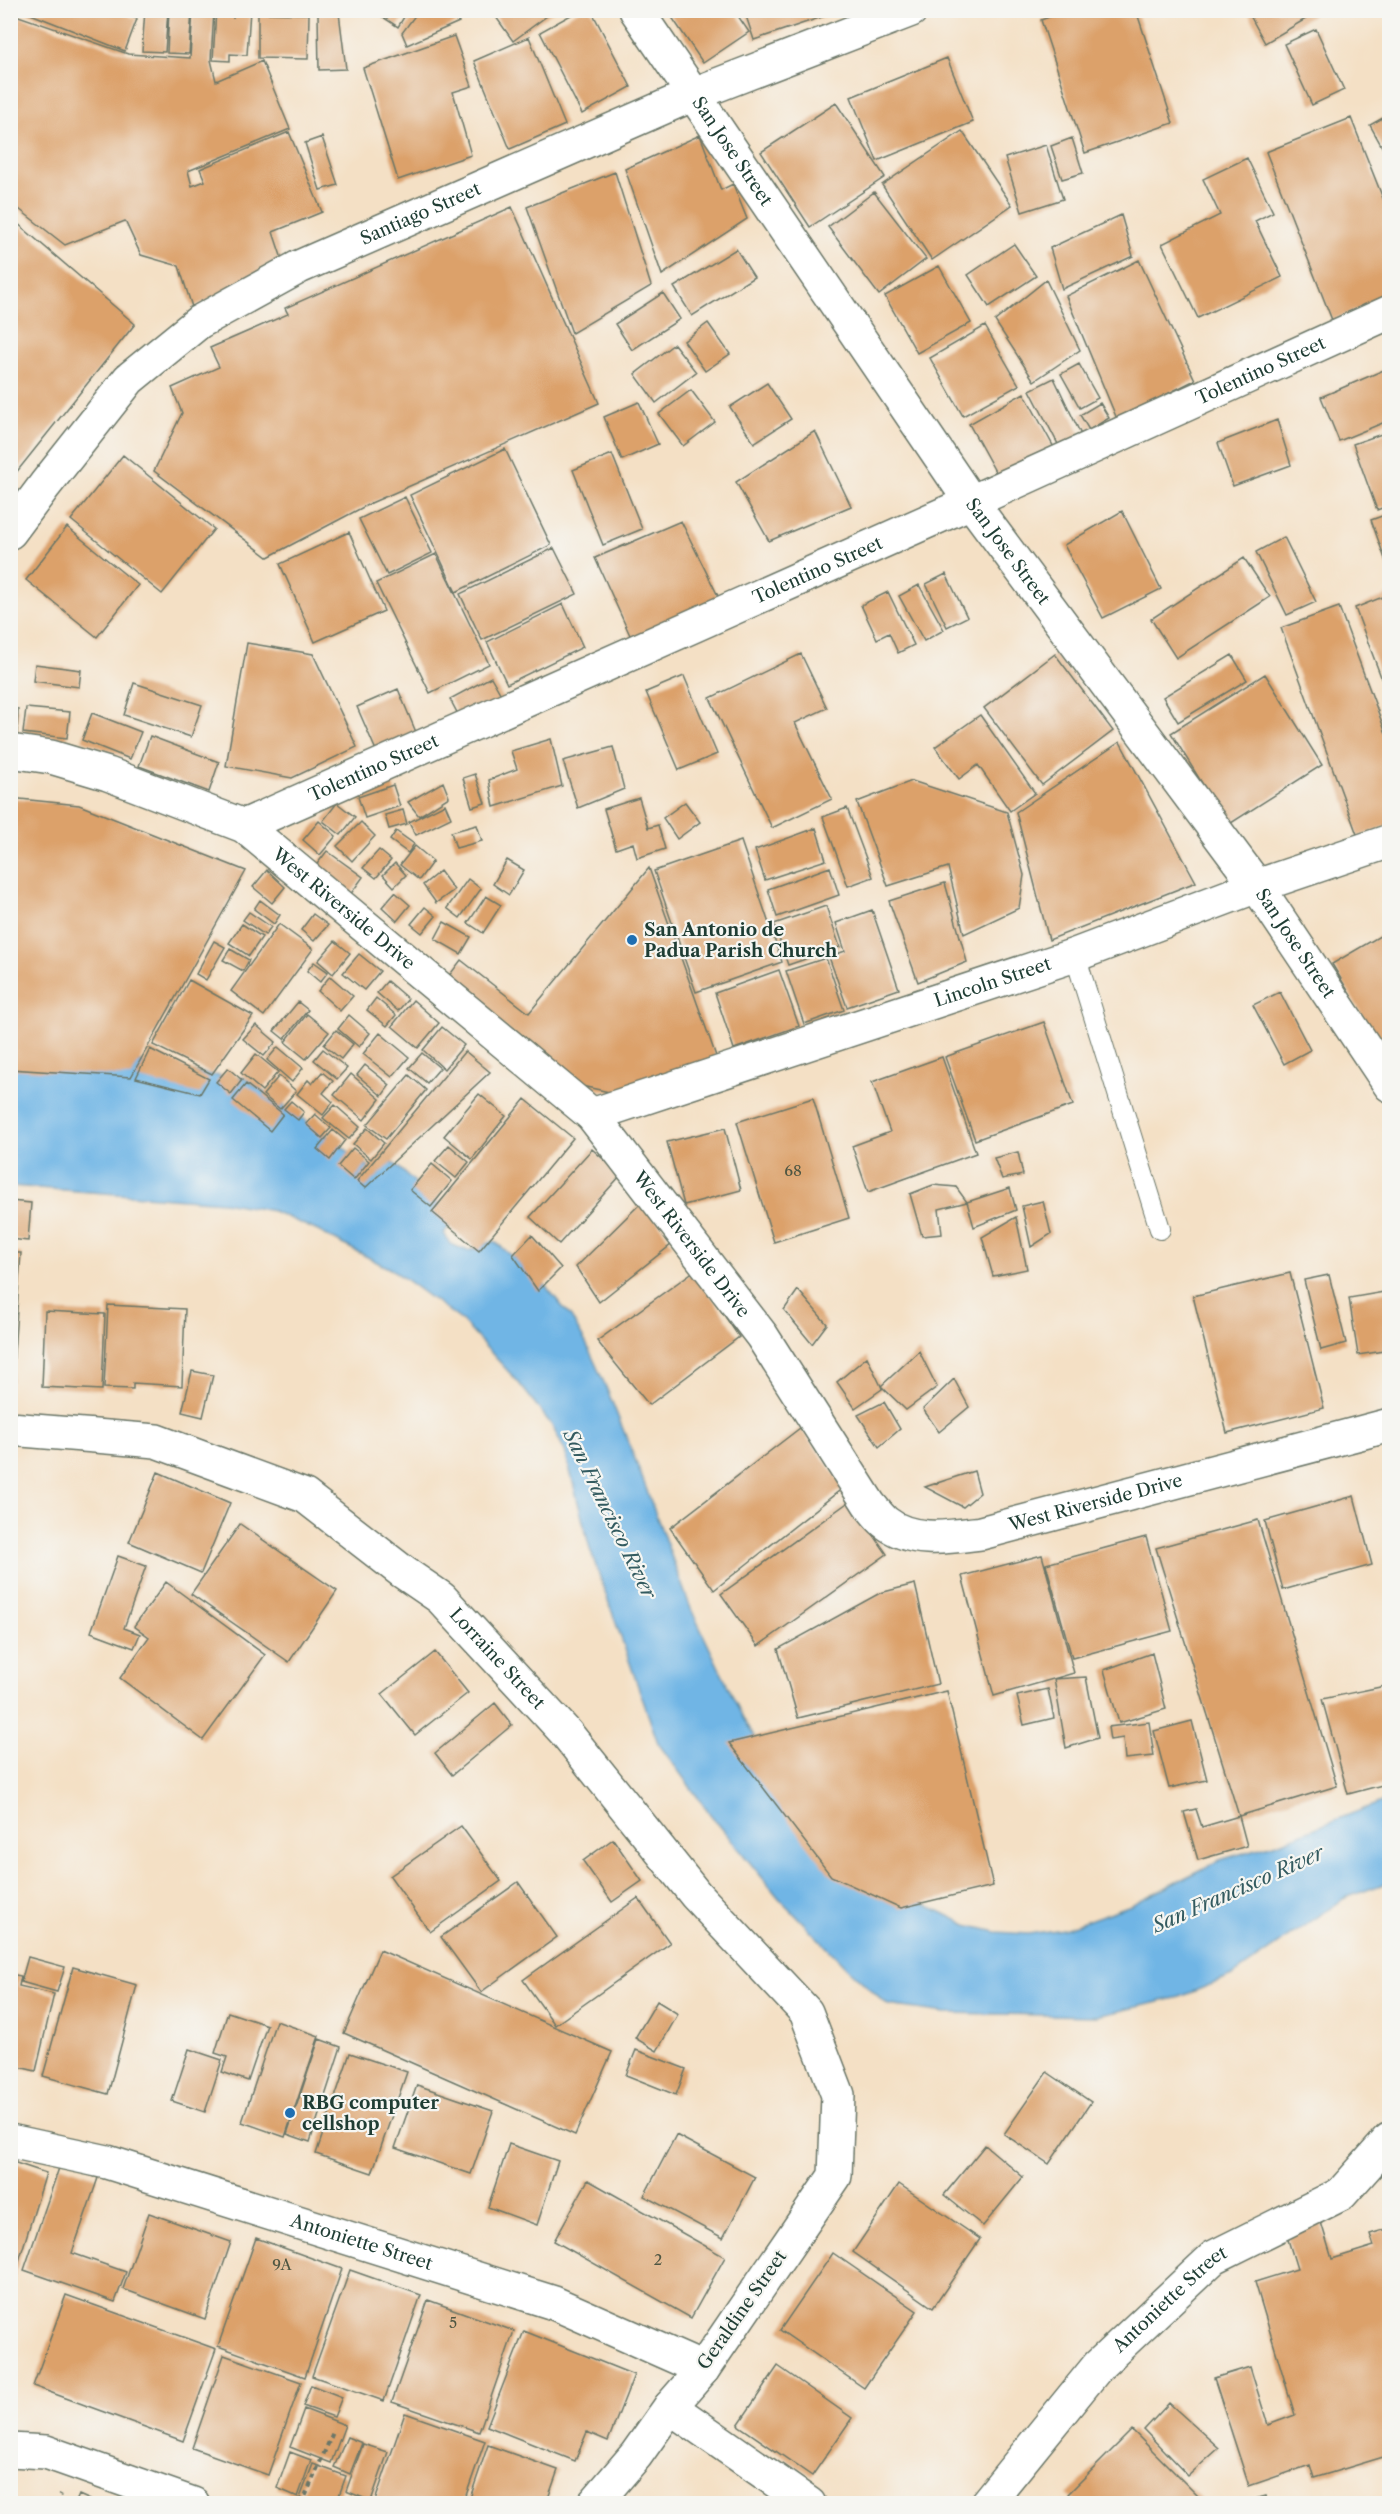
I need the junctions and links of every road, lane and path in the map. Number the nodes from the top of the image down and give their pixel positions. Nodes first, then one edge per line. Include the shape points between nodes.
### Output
1 (636, 10) edge
2 (911, 10) edge
3 (694, 94) junction
4 (1389, 312) edge
5 (971, 502) junction
6 (10, 532) edge
7 (10, 751) edge
8 (244, 826) junction
9 (1389, 841) edge
10 (1257, 886) junction
11 (1075, 956) junction
12 (1389, 1085) edge
13 (592, 1115) junction
14 (1160, 1229) dead end
15 (1389, 1425) edge
16 (10, 1429) edge
17 (838, 2095) joint
18 (1389, 2139) edge
19 (10, 2141) edge
20 (704, 2369) junction
21 (670, 2407) junction
22 (334, 2430) dead end
23 (10, 2450) edge
24 (193, 2504) edge
25 (302, 2504) edge
26 (594, 2504) edge
27 (809, 2504) edge
28 (986, 2504) edge

1 - 3 street, San Jose Street
2 - 3 street, Santiago Street
3 - 5 street, San Jose Street
3 - 6 street, Santiago Street via 299,267 199,322 129,379
4 - 5 street, Tolentino Street
5 - 8 street, Tolentino Street
5 - 10 street, San Jose Street
7 - 8 street, West Riverside Drive via 51,757 108,774
8 - 13 street, West Riverside Drive
9 - 10 street, Lincoln Street
10 - 11 street, Lincoln Street
10 - 12 street, San Jose Street
11 - 13 street, Lincoln Street
11 - 14 lane
13 - 15 street, West Riverside Drive via 762,1336 869,1504 886,1523 915,1537 981,1533
16 - 17 street, Lorraine Street via 156,1441 305,1496 441,1598 567,1734 696,1895 806,2012
17 - 20 street, Geraldine Street via 834,2176
18 - 28 street, Antoniette Street via 1341,2194 1214,2257 1099,2365
19 - 20 street, Antoniette Street via 107,2162 554,2303
20 - 21 street, Geraldine Street
21 - 26 street, Geraldine Street via 636,2456
21 - 27 street
22 - 25 path
23 - 24 street via 46,2452

